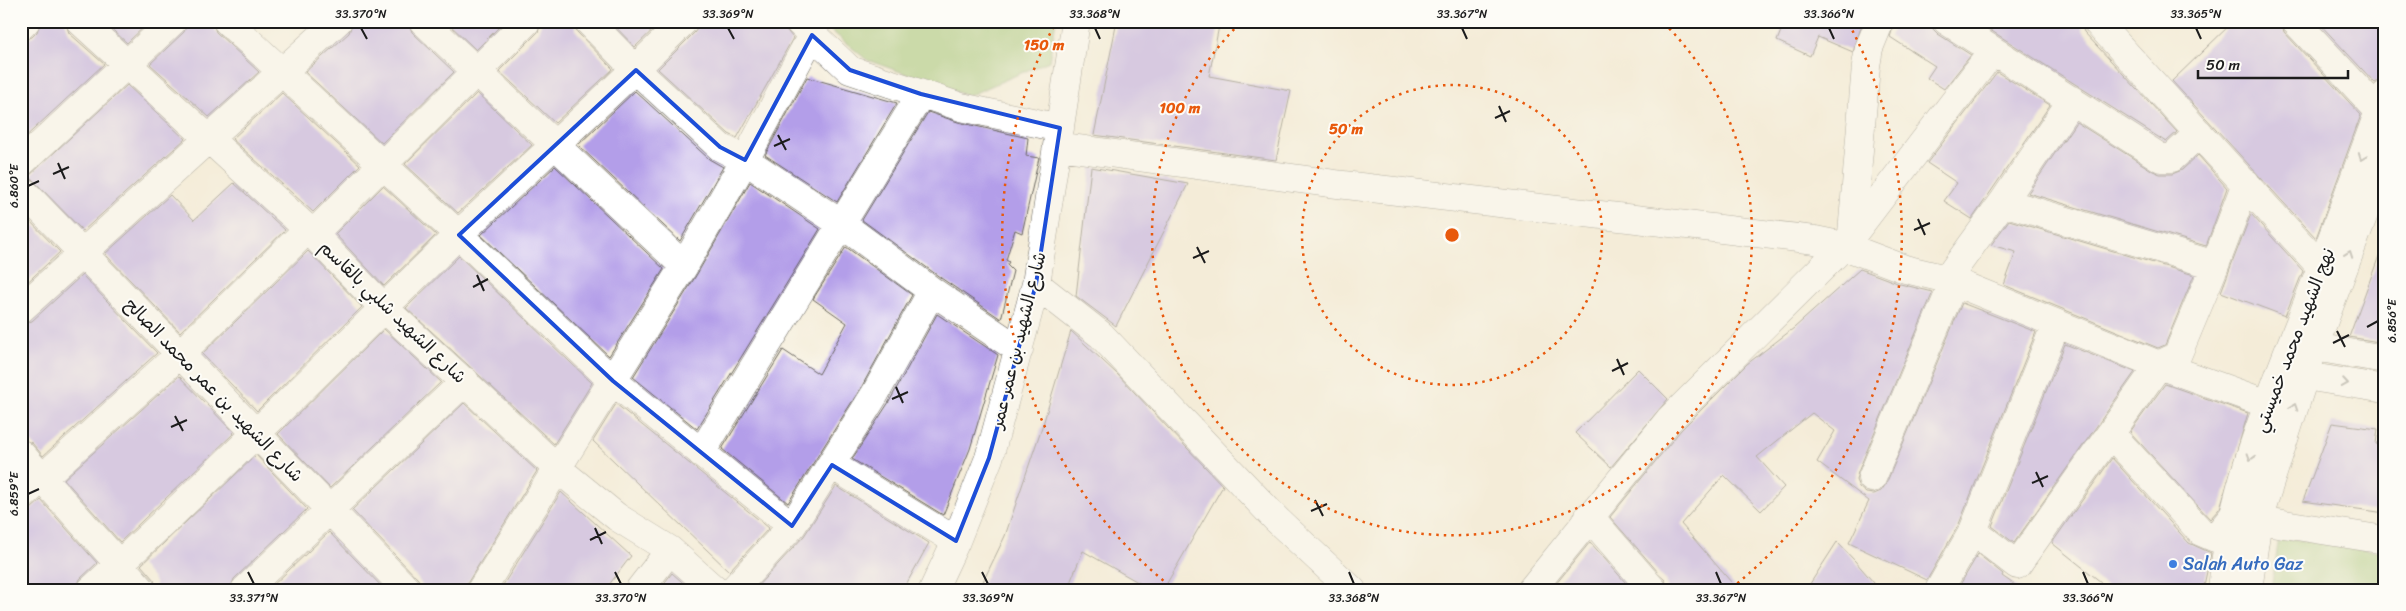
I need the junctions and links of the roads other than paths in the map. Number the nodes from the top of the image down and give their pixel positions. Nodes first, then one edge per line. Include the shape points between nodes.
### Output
1 (26, 21) edge
2 (80, 21) edge
3 (173, 21) edge
4 (227, 21) edge
5 (338, 21) edge
6 (423, 21) edge
7 (527, 21) edge
8 (588, 21) edge
9 (684, 21) edge
10 (1076, 21) edge
11 (1880, 21) edge
12 (1947, 21) edge
13 (2096, 21) edge
14 (2295, 21) edge
15 (21, 26) edge
16 (808, 26) edge
17 (1993, 51) junction
18 (127, 63) junction
19 (636, 70) junction
20 (283, 71) junction
21 (476, 72) junction
22 (921, 94) junction
23 (2072, 100) junction
24 (2382, 103) edge
25 (2198, 133) junction
26 (1059, 137) junction
27 (209, 138) junction
28 (556, 144) junction
29 (2385, 158) edge
30 (745, 160) junction
31 (21, 163) edge
32 (384, 167) junction
33 (2246, 183) junction
34 (21, 189) edge
35 (2003, 202) junction
36 (843, 225) junction
37 (310, 232) junction
38 (459, 234) junction
39 (1848, 240) junction
40 (82, 253) junction
41 (2215, 265) junction
42 (684, 266) junction
43 (2322, 267) junction
44 (1950, 281) junction
45 (1036, 284) junction
46 (932, 291) junction
47 (21, 309) edge
48 (385, 309) junction
49 (2056, 324) junction
50 (2314, 347) junction
51 (1019, 350) junction
52 (180, 354) junction
53 (2385, 358) edge
54 (2159, 365) junction
55 (2305, 376) junction
56 (465, 381) junction
57 (613, 381) junction
58 (2385, 389) edge
59 (2268, 404) junction
60 (256, 433) junction
61 (2111, 434) junction
62 (701, 453) junction
63 (21, 454) edge
64 (832, 465) junction
65 (557, 468) junction
66 (43, 478) junction
67 (1872, 478) dead end
68 (21, 497) edge
69 (330, 512) junction
70 (1590, 516) junction
71 (2245, 517) junction
72 (792, 526) junction
73 (1973, 531) junction
74 (2385, 540) edge
75 (956, 541) junction
76 (670, 550) junction
77 (120, 564) junction
78 (405, 589) edge
79 (91, 590) edge
80 (142, 590) edge
81 (246, 590) edge
82 (481, 590) edge
83 (639, 590) edge
84 (715, 590) edge
85 (733, 590) edge
86 (933, 590) edge
87 (1352, 590) edge
88 (1531, 590) edge
89 (1653, 590) edge
90 (1939, 590) edge
91 (2222, 590) edge
92 (2248, 590) edge

1 - 15 street
2 - 18 street, شارع الشهيد شلبي بالقاسم
3 - 18 street
4 - 20 street
5 - 20 street
6 - 21 street
7 - 21 street
8 - 19 street
9 - 19 street
10 - 26 street, شارع الشهيد بن عمر عمر
11 - 39 street via 1866,66
12 - 17 street
13 - 25 street
14 - 24 street
16 - 22 street via 850,70
16 - 30 street
17 - 23 street
17 - 39 street
18 - 27 street, شارع الشهيد شلبي بالقاسم
18 - 31 street
19 - 28 street
19 - 30 street via 720,148
20 - 27 street
20 - 32 street
21 - 28 street
21 - 32 street
22 - 26 street
22 - 36 street
23 - 25 street via 2161,158 2172,158
23 - 35 street
24 -> 43 street, نهج الشهيد محمد خميستي
25 - 33 street
26 - 39 street via 1336,184 1816,240
26 - 45 street, شارع الشهيد بن عمر عمر
27 - 37 street, شارع الشهيد شلبي بالقاسم
27 - 40 street
28 - 38 street
28 - 42 street
50 -> 29 street, نهج الشهيد محمد خميستي
30 - 36 street
30 - 42 street
32 - 37 street
32 - 38 street
33 - 41 street
33 - 43 street
34 - 40 street, شارع الشهيد بن عمر محمد الصالح
35 - 41 street
35 - 44 street
36 - 46 street
36 - 62 street
37 - 48 street, شارع الشهيد شلبي بالقاسم
37 - 52 street
38 - 48 street
38 - 57 street
39 - 44 street via 1905,269
39 - 70 street via 1669,420
40 - 47 street
40 - 52 street, شارع الشهيد بن عمر محمد الصالح
41 - 54 street via 2177,356
42 - 57 street
43 - 59 street, نهج الشهيد محمد خميستي
44 - 49 street
44 - 67 street
45 - 51 street, شارع الشهيد بن عمر عمر
45 - 87 street via 1101,335 1276,519
46 - 51 street
46 - 64 street
48 - 56 street, شارع الشهيد شلبي بالقاسم
48 - 60 street
49 - 54 street
49 - 73 street
50 - 53 street
50 - 55 street, نهج الشهيد محمد خميستي
51 - 75 street, شارع الشهيد بن عمر عمر via 989,458
52 - 60 street, شارع الشهيد بن عمر محمد الصالح
52 - 66 street
54 - 59 street
54 - 61 street
55 -> 58 street
71 -> 55 street, نهج الشهيد محمد خميستي
56 - 65 street, شارع الشهيد شلبي بالقاسم
56 - 69 street
57 - 62 street
57 - 65 street
59 -> 71 street, نهج الشهيد محمد خميستي
60 - 69 street, شارع الشهيد بن عمر محمد الصالح
60 - 77 street
61 - 71 street via 2201,532 2216,538
61 - 73 street via 2017,565
62 - 72 street
63 - 66 street
64 - 72 street
64 - 75 street
65 - 76 street, شارع الشهيد شلبي بالقاسم via 617,517
65 - 82 street
66 - 68 street
66 - 77 street
69 - 78 street, شارع الشهيد بن عمر محمد الصالح
69 - 81 street
70 - 88 street
70 - 89 street
71 - 74 street
71 - 91 street, نهج الشهيد محمد خميستي
71 - 92 street, نهج الشهيد محمد خميستي
72 - 85 street
73 - 90 street
75 - 86 street, شارع الشهيد بن عمر عمر
76 - 83 street
76 - 84 street, شارع الشهيد شلبي بالقاسم
77 - 79 street
77 - 80 street

